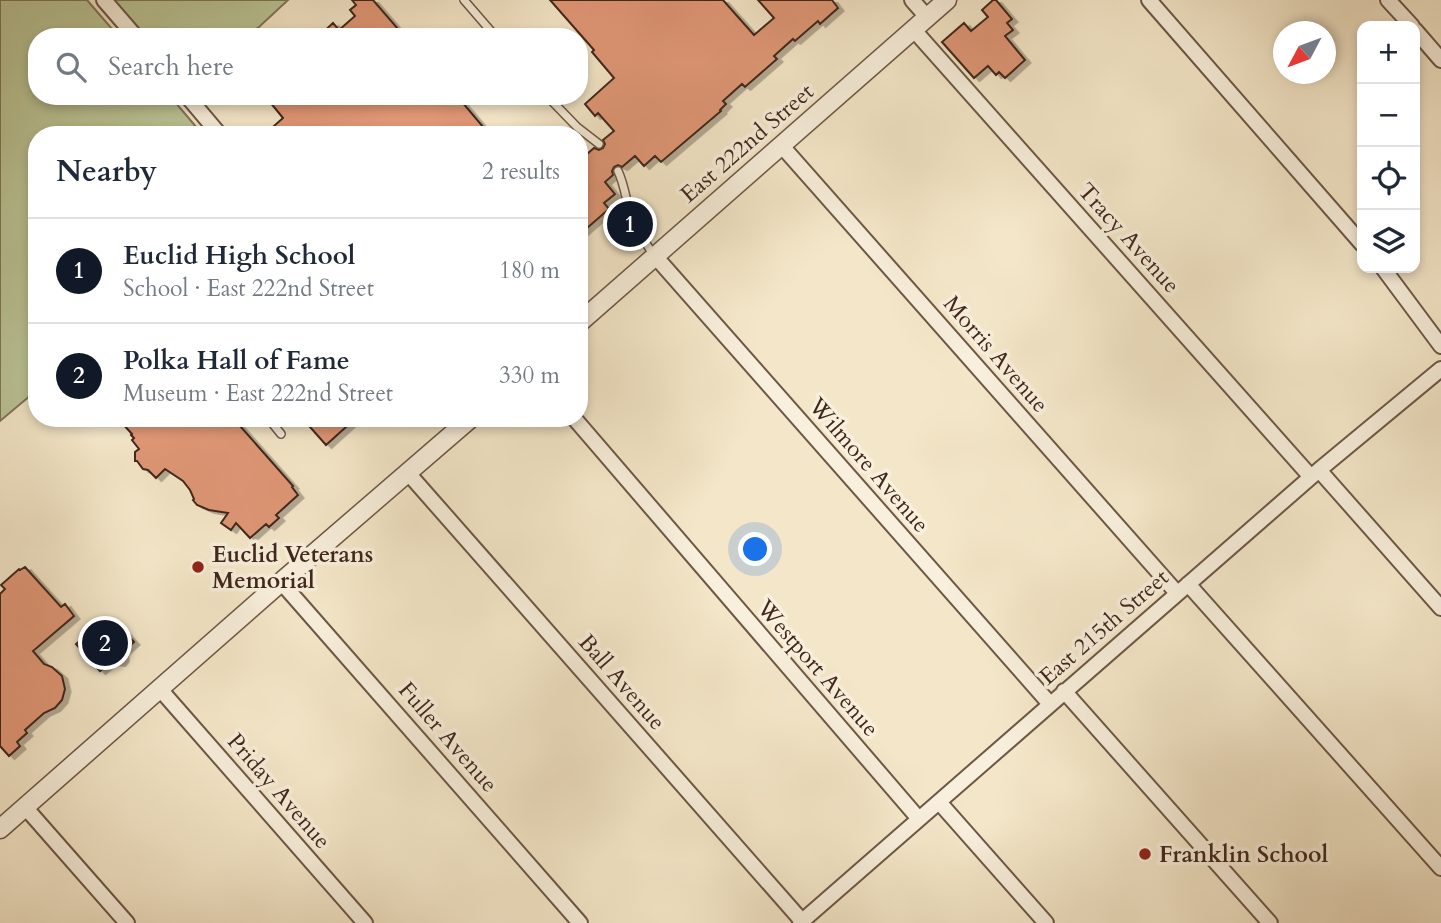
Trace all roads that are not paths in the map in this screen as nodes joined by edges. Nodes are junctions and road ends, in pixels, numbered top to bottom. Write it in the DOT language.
graph roads {
  1 [pos="104,0"];
  2 [pos="464,0"];
  3 [pos="912,0"];
  4 [pos="947,0"];
  5 [pos="1149,0"];
  6 [pos="1388,0"];
  7 [pos="928,17"];
  8 [pos="1407,21"];
  9 [pos="128,28"];
  10 [pos="488,28"];
  11 [pos="914,29"];
  12 [pos="1420,36"];
  13 [pos="1441,60"];
  14 [pos="195,105"];
  15 [pos="555,105"];
  16 [pos="212,126"];
  17 [pos="575,126"];
  18 [pos="588,136"];
  19 [pos="599,144"];
  20 [pos="781,145"];
  21 [pos="618,172"];
  22 [pos="1357,238"];
  23 [pos="655,256"];
  24 [pos="1387,273"];
  25 [pos="588,315"];
  26 [pos="1441,346"];
  27 [pos="1441,369"];
  28 [pos="275,427"];
  29 [pos="461,427"];
  30 [pos="582,427"];
  31 [pos="281,434"];
  32 [pos="408,473"];
  33 [pos="1315,473"];
  34 [pos="281,582"];
  35 [pos="1182,589"];
  36 [pos="1441,608"];
  37 [pos="159,688"];
  38 [pos="1064,691"];
  39 [pos="1050,704"];
  40 [pos="939,802"];
  41 [pos="25,807"];
  42 [pos="919,819"];
  43 [pos="0,829"];
  44 [pos="1441,868"];
  45 [pos="806,921"];
  46 [pos="127,923"];
  47 [pos="365,923"];
  48 [pos="580,923"];
  49 [pos="1046,923"];
  50 [pos="1270,923"];
  1 -- 9 [label="street"];
  2 -- 10 [label="lane"];
  3 -- 7 [label="street"];
  4 -- 7 [label="street, East 222nd Street"];
  5 -- 22 [label="street"];
  6 -- 8 [label="street"];
  7 -- 11 [label="street, East 222nd Street"];
  11 -- 20 [label="street, East 222nd Street"];
  11 -- 33 [label="street, Tracy Avenue"];
  12 -- 13 [label="street"];
  14 -- 16 [label="street"];
  15 -- 17 [label="lane"];
  18 -- 19 [label="lane"];
  20 -- 23 [label="street, East 222nd Street"];
  20 -- 35 [label="street, Morris Avenue"];
  21 -- 23 [label="lane"];
  23 -- 25 [label="street, East 222nd Street"];
  23 -- 39 [label="street, Wilmore Avenue"];
  24 -- 26 [label="street"];
  27 -- 33 [label="street, East 215th Street"];
  28 -- 31 [label="lane"];
  29 -- 32 [label="street"];
  30 -- 42 [label="street, Westport Avenue"];
  32 -- 34 [label="street"];
  32 -- 45 [label="street, Ball Avenue"];
  33 -- 35 [label="street, East 215th Street"];
  33 -- 36 [label="street, Tracy Avenue"];
  34 -- 37 [label="street"];
  34 -- 48 [label="street, Fuller Avenue"];
  35 -- 38 [label="street, East 215th Street"];
  35 -- 44 [label="street, Morris Avenue"];
  37 -- 41 [label="street"];
  37 -- 47 [label="street, Priday Avenue"];
  38 -- 39 [label="street, East 215th Street"];
  38 -- 50 [label="street"];
  39 -- 40 [label="street, East 215th Street"];
  40 -- 42 [label="street, East 215th Street"];
  40 -- 49 [label="street"];
  41 -- 43 [label="street"];
  41 -- 46 [label="street"];
  42 -- 45 [label="street, East 215th Street"];
}
